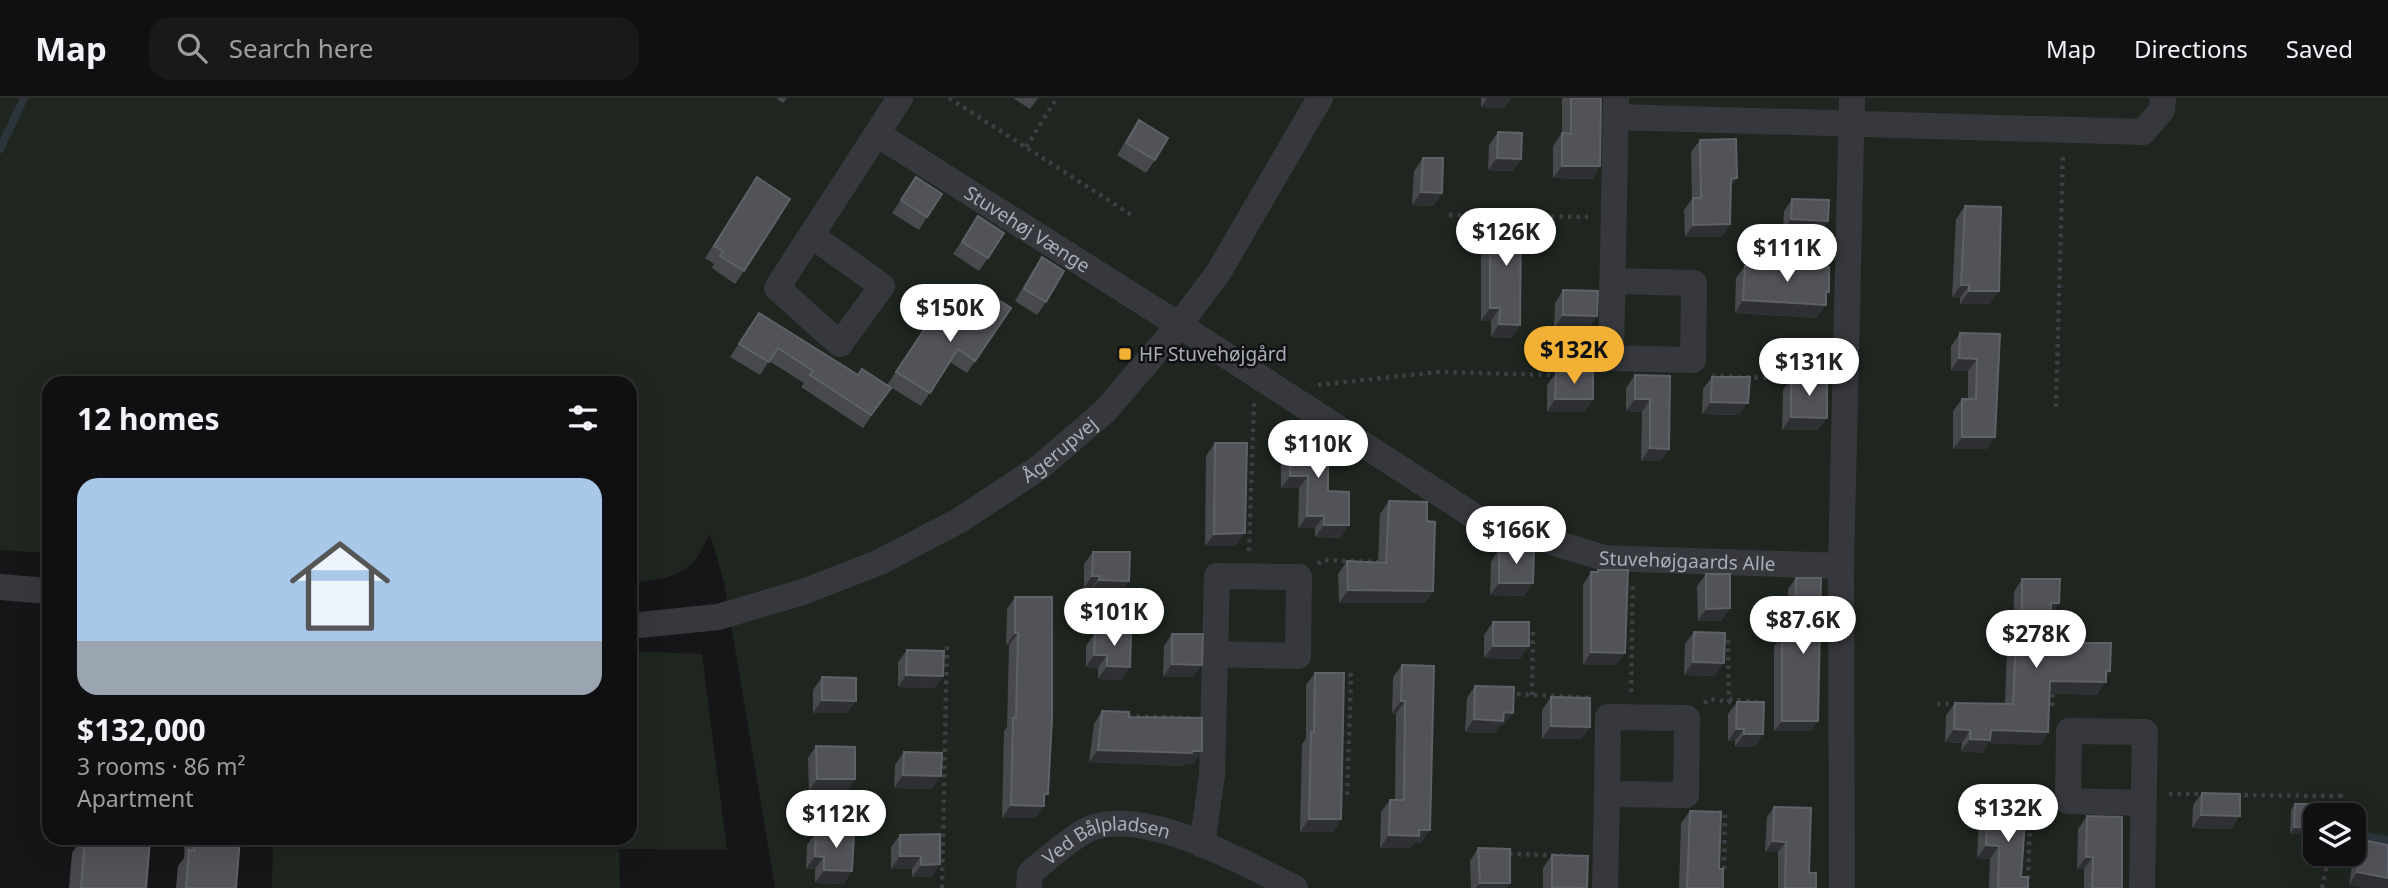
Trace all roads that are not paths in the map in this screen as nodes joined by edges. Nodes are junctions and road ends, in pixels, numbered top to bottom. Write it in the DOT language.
graph roads {
  1 [pos="900,98"];
  2 [pos="1320,98"];
  3 [pos="2163,98"];
  4 [pos="1616,107"];
  5 [pos="1852,111"];
  6 [pos="877,134"];
  7 [pos="811,235"];
  8 [pos="1612,281"];
  9 [pos="1179,325"];
  10 [pos="1841,566"];
  11 [pos="0,587"];
  12 [pos="42,590"];
  13 [pos="637,625"];
  14 [pos="1215,654"];
  15 [pos="1607,794"];
  16 [pos="2143,798"];
  17 [pos="1202,845"];
  18 [pos="1029,888"];
  19 [pos="1295,888"];
  20 [pos="1605,888"];
  21 [pos="1842,888"];
  22 [pos="2142,888"];
  1 -- 6 [label="street"];
  2 -- 9 [label="street, Ågerupvej"];
  3 -- 5 [label="street"];
  4 -- 5 [label="street"];
  4 -- 8 [label="street"];
  5 -- 10 [label="street"];
  6 -- 7 [label="street"];
  6 -- 9 [label="street, Stuvehøj Vænge"];
  8 -- 8 [label="street"];
  9 -- 10 [label="street, Stuvehøjgaards Alle"];
  9 -- 13 [label="street, Ågerupvej"];
  10 -- 21 [label="street"];
  11 -- 12 [label="street"];
  14 -- 14 [label="street, Ved Bålpladsen"];
  14 -- 17 [label="street, Ved Bålpladsen"];
  15 -- 15 [label="street"];
  15 -- 20 [label="street"];
  16 -- 16 [label="street"];
  16 -- 22 [label="street"];
  17 -- 18 [label="street, Ved Bålpladsen"];
  17 -- 19 [label="street, Ved Bålpladsen"];
}
